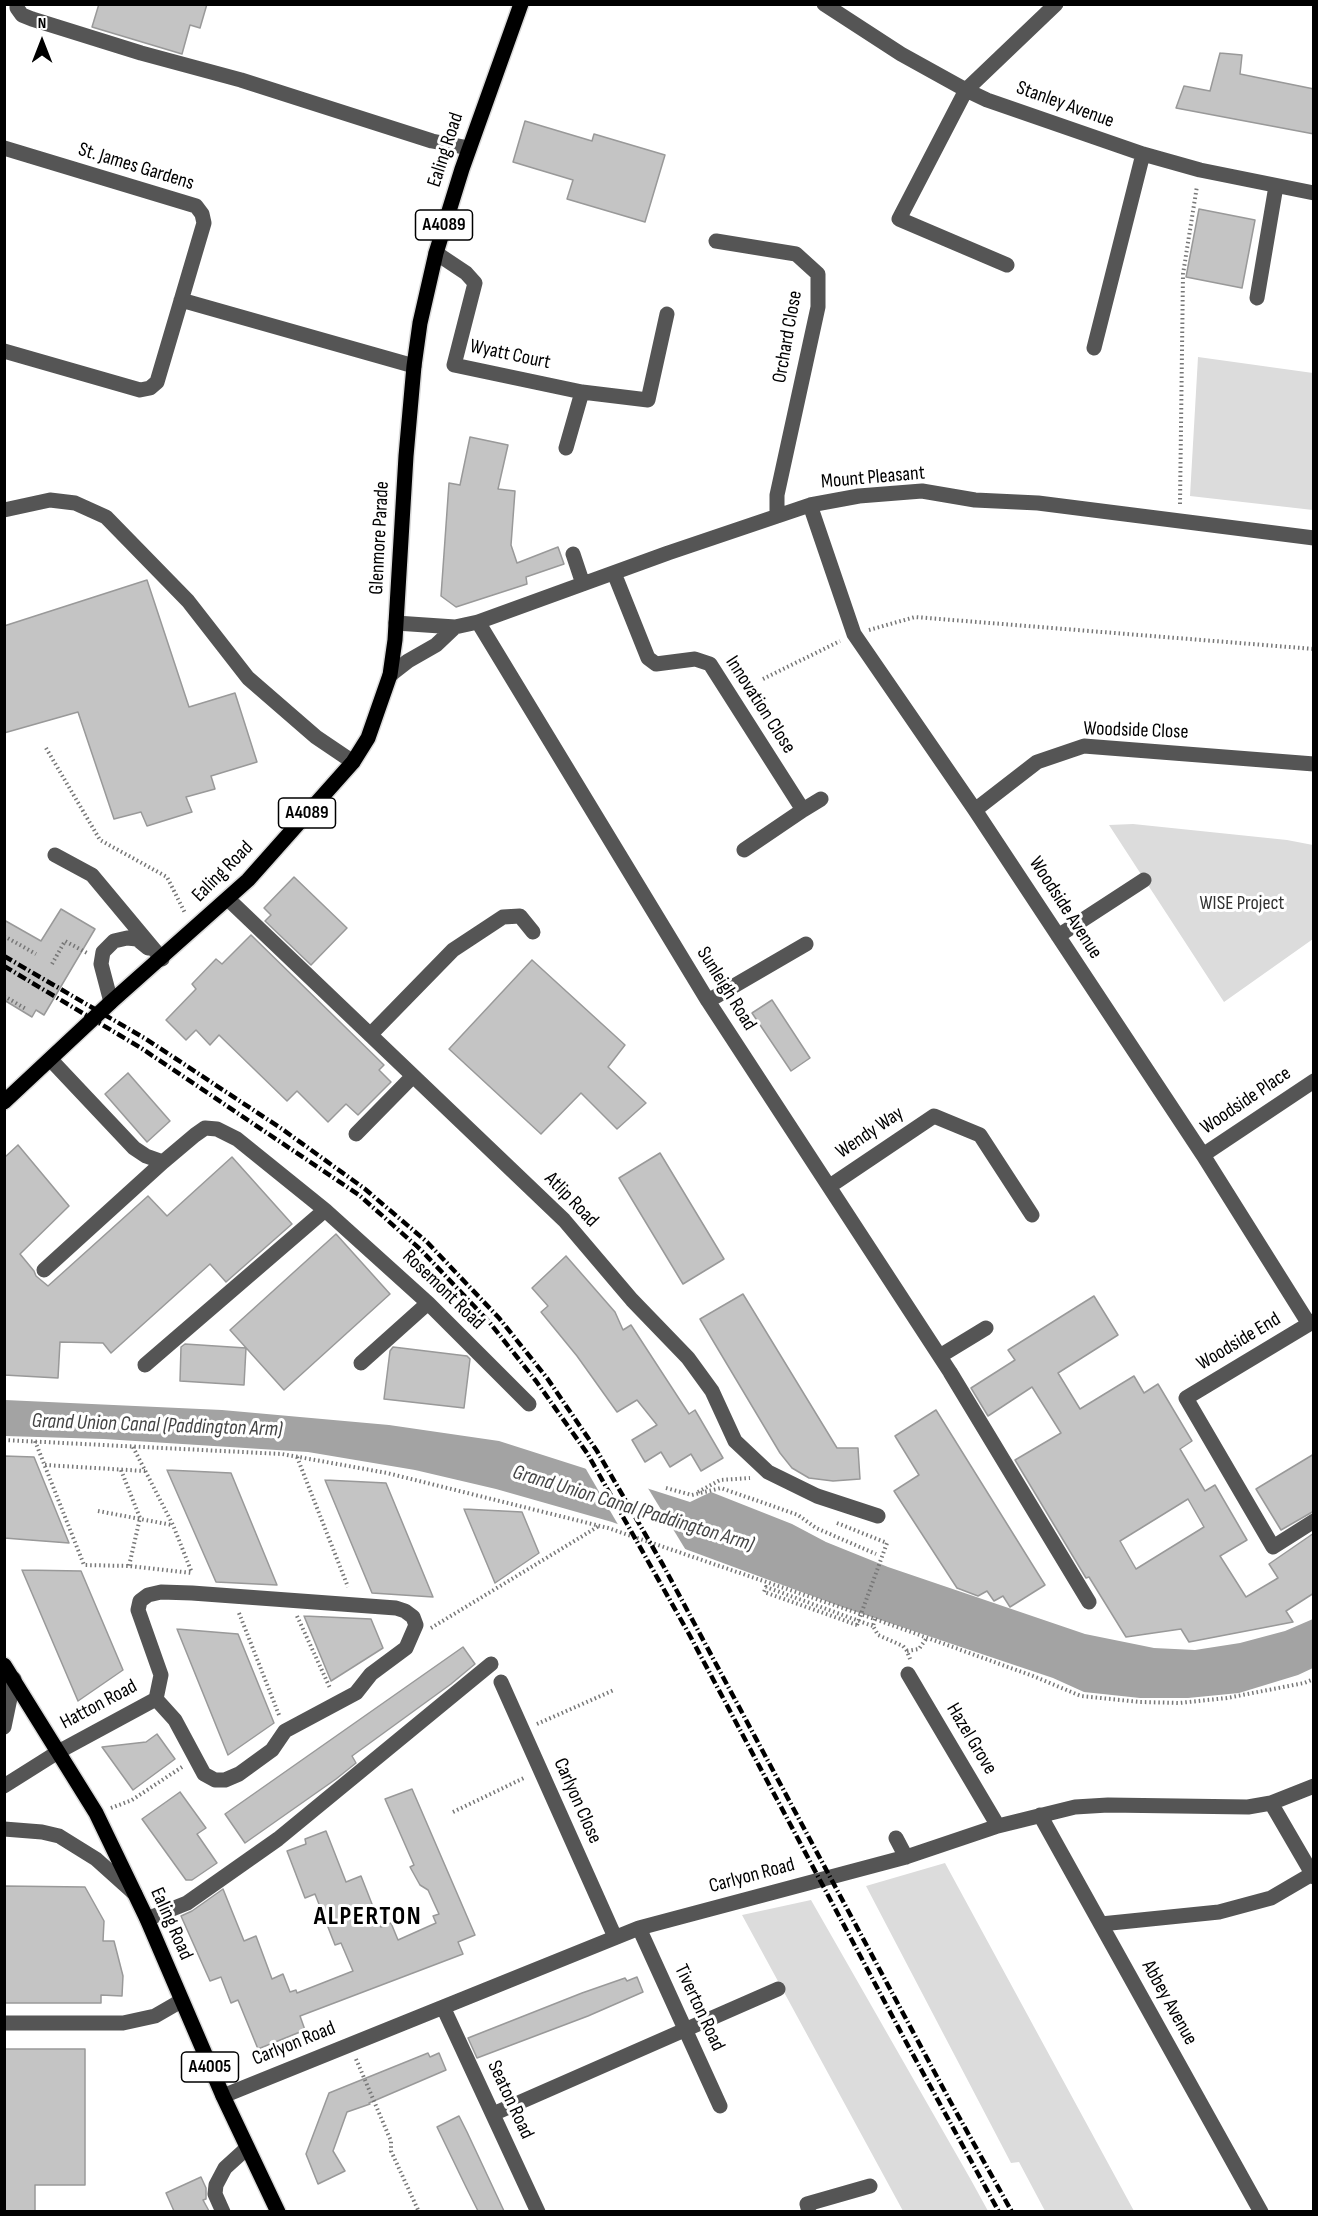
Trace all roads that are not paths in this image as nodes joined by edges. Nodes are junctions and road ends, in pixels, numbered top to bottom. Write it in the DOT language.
graph roads {
  1 [pos="18,4"];
  2 [pos="521,4"];
  3 [pos="824,4"];
  4 [pos="1056,4"];
  5 [pos="966,90"];
  6 [pos="4,148"];
  7 [pos="469,148"];
  8 [pos="1143,154"];
  9 [pos="1276,186"];
  10 [pos="1314,193"];
  11 [pos="716,241"];
  12 [pos="436,253"];
  13 [pos="1007,265"];
  14 [pos="1257,298"];
  15 [pos="181,300"];
  16 [pos="667,314"];
  17 [pos="1094,348"];
  18 [pos="4,351"];
  19 [pos="414,366"];
  20 [pos="582,392"];
  21 [pos="566,448"];
  22 [pos="406,456"];
  23 [pos="810,505"];
  24 [pos="4,510"];
  25 [pos="777,516"];
  26 [pos="1314,538"];
  27 [pos="573,554"];
  28 [pos="614,573"];
  29 [pos="583,584"];
  30 [pos="478,622"];
  31 [pos="396,623"];
  32 [pos="454,627"];
  33 [pos="390,675"];
  34 [pos="353,762"];
  35 [pos="1314,764"];
  36 [pos="821,799"];
  37 [pos="803,810"];
  38 [pos="975,810"];
  39 [pos="744,850"];
  40 [pos="55,855"];
  41 [pos="1144,880"];
  42 [pos="228,899"];
  43 [pos="533,932"];
  44 [pos="1058,936"];
  45 [pos="806,944"];
  46 [pos="162,959"];
  47 [pos="708,1001"];
  48 [pos="111,1002"];
  49 [pos="370,1035"];
  50 [pos="51,1060"];
  51 [pos="413,1076"];
  52 [pos="1314,1081"];
  53 [pos="4,1102"];
  54 [pos="356,1134"];
  55 [pos="1203,1155"];
  56 [pos="163,1162"];
  57 [pos="830,1186"];
  58 [pos="325,1210"];
  59 [pos="1032,1215"];
  60 [pos="44,1270"];
  61 [pos="428,1303"];
  62 [pos="1311,1322"];
  63 [pos="986,1328"];
  64 [pos="940,1356"];
  65 [pos="362,1363"];
  66 [pos="145,1365"];
  67 [pos="529,1404"];
  68 [pos="878,1516"];
  69 [pos="1314,1521"];
  70 [pos="1089,1602"];
  71 [pos="491,1664"];
  72 [pos="4,1665"];
  73 [pos="909,1668"];
  74 [pos="14,1680"];
  75 [pos="501,1682"];
  76 [pos="156,1699"];
  77 [pos="4,1727"];
  78 [pos="58,1752"];
  79 [pos="4,1786"];
  80 [pos="1314,1786"];
  81 [pos="1271,1803"];
  82 [pos="1040,1815"];
  83 [pos="998,1826"];
  84 [pos="4,1829"];
  85 [pos="896,1838"];
  86 [pos="906,1857"];
  87 [pos="1313,1876"];
  88 [pos="135,1894"];
  89 [pos="147,1919"];
  90 [pos="1101,1924"];
  91 [pos="639,1928"];
  92 [pos="615,1937"];
  93 [pos="778,1989"];
  94 [pos="181,2001"];
  95 [pos="442,2007"];
  96 [pos="4,2023"];
  97 [pos="686,2029"];
  98 [pos="223,2096"];
  99 [pos="720,2106"];
  100 [pos="493,2114"];
  101 [pos="247,2148"];
  102 [pos="870,2186"];
  103 [pos="223,2211"];
  104 [pos="278,2211"];
  105 [pos="538,2211"];
  106 [pos="809,2211"];
  107 [pos="1261,2211"];
  1 -- 7 [label="street"];
  2 -- 7 [label="main road, Ealing Road / A4089"];
  3 -- 5 [label="street, Stanley Avenue"];
  4 -- 5 [label="street"];
  5 -- 8 [label="street, Stanley Avenue"];
  5 -- 13 [label="street"];
  6 -- 15 [label="street, St. James Gardens"];
  7 -- 12 [label="main road, Ealing Road / A4089"];
  8 -- 9 [label="street, Stanley Avenue"];
  8 -- 17 [label="street"];
  9 -- 10 [label="street, Stanley Avenue"];
  9 -- 14 [label="street"];
  11 -- 25 [label="street, Orchard Close"];
  12 -- 19 [label="main road, Ealing Road / A4089"];
  12 -- 20 [label="street, Wyatt Court"];
  15 -- 18 [label="street, St. James Gardens"];
  15 -- 19 [label="street"];
  16 -- 20 [label="street, Wyatt Court"];
  19 -- 22 [label="main road, Ealing Road / A4089"];
  20 -- 21 [label="street"];
  22 -- 31 [label="main road, Glenmore Parade / A4089"];
  23 -- 25 [label="street, Mount Pleasant"];
  23 -- 26 [label="street, Mount Pleasant"];
  23 -- 38 [label="street, Woodside Avenue"];
  24 -- 34 [label="street"];
  25 -- 28 [label="street, Mount Pleasant"];
  27 -- 29 [label="street"];
  28 -- 29 [label="street, Mount Pleasant"];
  28 -- 37 [label="street, Innovation Close"];
  29 -- 30 [label="street, Mount Pleasant"];
  30 -- 32 [label="street, Mount Pleasant"];
  30 -- 47 [label="street, Sunleigh Road"];
  31 -- 32 [label="street, Mount Pleasant"];
  31 -- 33 [label="main road, Ealing Road / A4089"];
  32 -- 33 [label="street"];
  33 -- 34 [label="main road, Ealing Road / A4089"];
  34 -- 42 [label="main road, Ealing Road / A4089"];
  35 -- 38 [label="street, Woodside Close"];
  36 -- 37 [label="street"];
  37 -- 39 [label="street"];
  38 -- 44 [label="street, Woodside Avenue"];
  40 -- 46 [label="street"];
  41 -- 44 [label="street"];
  42 -- 46 [label="main road, Ealing Road / A4089"];
  42 -- 49 [label="street, Atlip Road"];
  43 -- 49 [label="street"];
  44 -- 55 [label="street, Woodside Avenue"];
  45 -- 47 [label="street"];
  46 -- 48 [label="main road, Ealing Road / A4089"];
  46 -- 48 [label="street"];
  47 -- 57 [label="street, Sunleigh Road"];
  48 -- 50 [label="main road, Ealing Road / A4089"];
  49 -- 51 [label="street, Atlip Road"];
  50 -- 53 [label="main road, Ealing Road / A4089"];
  50 -- 56 [label="street"];
  51 -- 54 [label="street"];
  51 -- 68 [label="street, Atlip Road"];
  52 -- 55 [label="street, Woodside Place"];
  55 -- 62 [label="street, Woodside Avenue"];
  56 -- 58 [label="street, Rosemont Road"];
  56 -- 60 [label="street, Rosemont Road"];
  57 -- 59 [label="street, Wendy Way"];
  57 -- 64 [label="street, Sunleigh Road"];
  58 -- 61 [label="street, Rosemont Road"];
  58 -- 66 [label="street"];
  61 -- 65 [label="street"];
  61 -- 67 [label="street, Rosemont Road"];
  62 -- 69 [label="street, Woodside End"];
  63 -- 64 [label="street"];
  64 -- 70 [label="street, Sunleigh Road"];
  71 -- 89 [label="street"];
  72 -- 74 [label="main road, Ealing Road / A4005"];
  73 -- 83 [label="street, Hazel Grove"];
  74 -- 77 [label="street"];
  74 -- 78 [label="main road, Ealing Road / A4005"];
  75 -- 92 [label="street, Carlyon Close"];
  76 -- 76 [label="street, Hatton Road"];
  76 -- 78 [label="street, Hatton Road"];
  78 -- 79 [label="street, Hatton Road"];
  78 -- 88 [label="main road, Ealing Road / A4005"];
  80 -- 81 [label="street, Carlyon Road"];
  81 -- 82 [label="street, Carlyon Road"];
  81 -- 87 [label="street"];
  82 -- 83 [label="street, Carlyon Road"];
  82 -- 90 [label="street, Abbey Avenue"];
  83 -- 86 [label="street, Carlyon Road"];
  84 -- 88 [label="street"];
  85 -- 86 [label="street"];
  86 -- 91 [label="street, Carlyon Road"];
  87 -- 90 [label="street"];
  88 -- 89 [label="main road, Ealing Road / A4005"];
  89 -- 94 [label="main road, Ealing Road / A4005"];
  90 -- 107 [label="street, Abbey Avenue"];
  91 -- 92 [label="street, Carlyon Road"];
  91 -- 97 [label="street, Tiverton Road"];
  92 -- 95 [label="street, Carlyon Road"];
  93 -- 97 [label="street"];
  94 -- 96 [label="street"];
  94 -- 98 [label="main road, Ealing Road / A4005"];
  95 -- 98 [label="street, Carlyon Road"];
  95 -- 100 [label="street, Seaton Road"];
  97 -- 99 [label="street, Tiverton Road"];
  97 -- 100 [label="street"];
  98 -- 101 [label="main road, Ealing Road / A4005"];
  100 -- 105 [label="street, Seaton Road"];
  101 -- 103 [label="street"];
  101 -- 104 [label="main road, Ealing Road / A4005"];
  102 -- 106 [label="street"];
}
